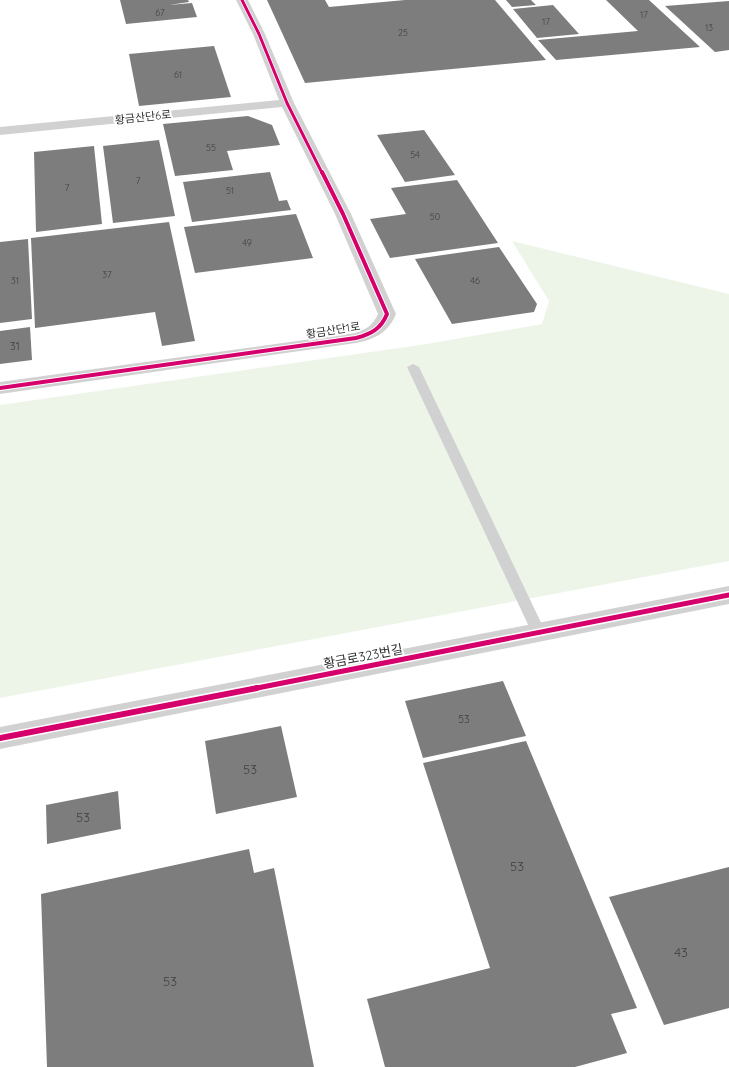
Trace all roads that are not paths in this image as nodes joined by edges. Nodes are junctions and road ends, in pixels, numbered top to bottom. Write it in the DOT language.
graph roads {
  1 [pos="242,0"];
  2 [pos="287,102"];
  3 [pos="0,131"];
  4 [pos="413,367"];
  5 [pos="0,388"];
  6 [pos="729,595"];
  7 [pos="539,633"];
  8 [pos="0,738"];
  1 -- 2 [label="street, 황금산단1로"];
  2 -- 3 [label="street, 황금산단6로"];
  2 -- 5 [label="street, 황금산단1로"];
  4 -- 7 [label="lane"];
  6 -- 7 [label="street, 황금로323번길"];
  7 -- 8 [label="street, 황금로323번길"];
}
